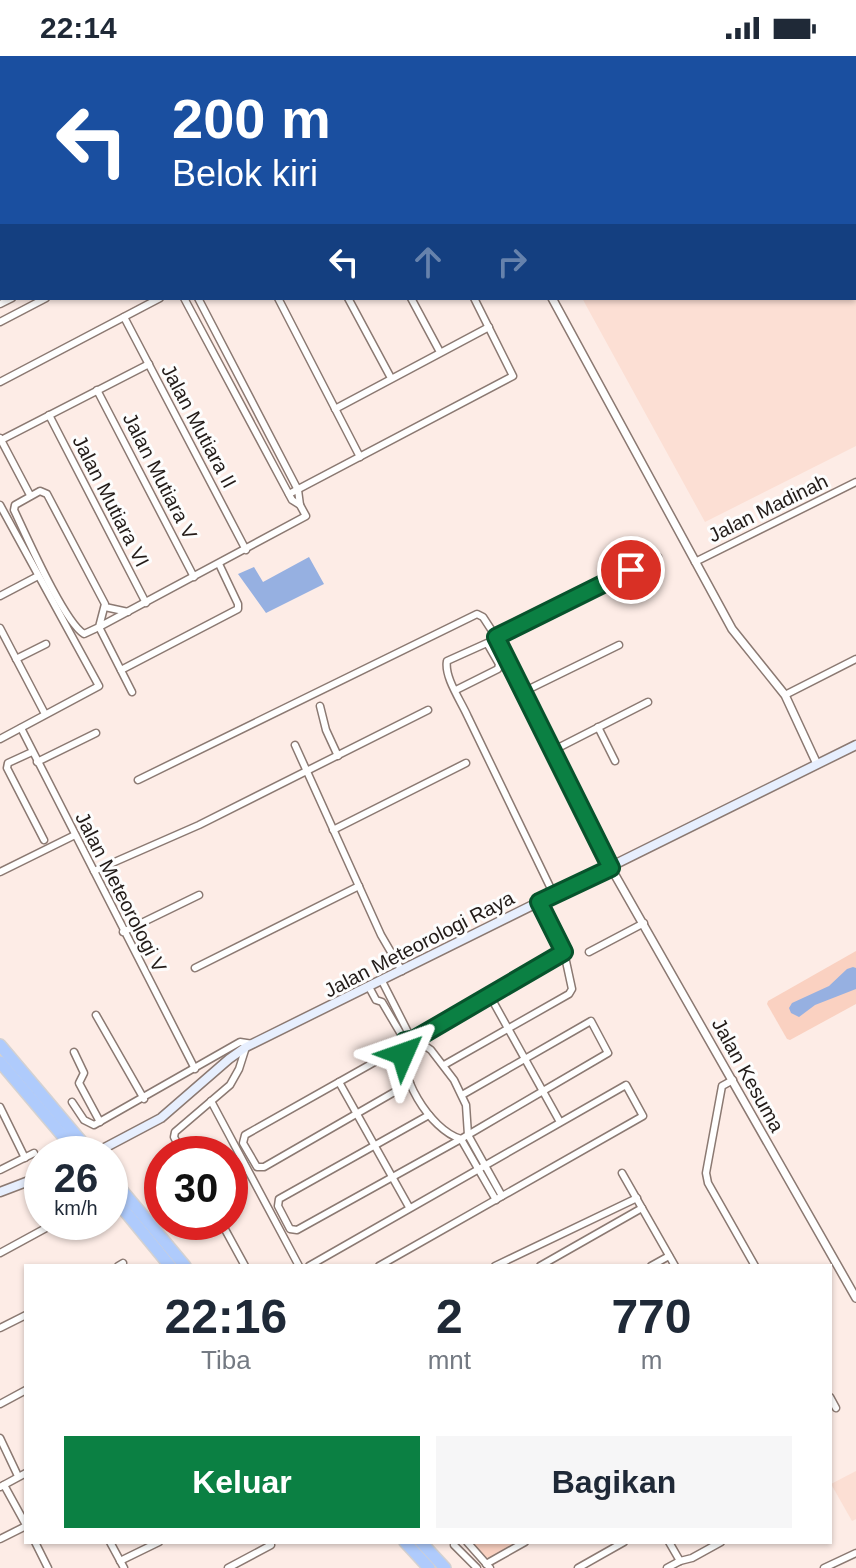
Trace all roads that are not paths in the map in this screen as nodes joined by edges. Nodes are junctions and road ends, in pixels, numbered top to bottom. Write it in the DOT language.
graph roads {
  1 [pos="42,300"];
  2 [pos="156,300"];
  3 [pos="185,300"];
  4 [pos="199,300"];
  5 [pos="279,300"];
  6 [pos="349,300"];
  7 [pos="412,300"];
  8 [pos="475,300"];
  9 [pos="553,300"];
  10 [pos="124,317"];
  11 [pos="0,322"];
  12 [pos="489,327"];
  13 [pos="440,352"];
  14 [pos="149,364"];
  15 [pos="391,378"];
  16 [pos="0,382"];
  17 [pos="97,390"];
  18 [pos="335,409"];
  19 [pos="49,415"];
  20 [pos="0,439"];
  21 [pos="360,457"];
  22 [pos="856,482"];
  23 [pos="298,490"];
  24 [pos="289,494"];
  25 [pos="30,495"];
  26 [pos="0,505"];
  27 [pos="300,505"];
  28 [pos="8,520"];
  29 [pos="0,525"];
  30 [pos="246,550"];
  31 [pos="658,557"];
  32 [pos="695,562"];
  33 [pos="219,564"];
  34 [pos="38,576"];
  35 [pos="194,577"];
  36 [pos="0,596"];
  37 [pos="146,603"];
  38 [pos="105,607"];
  39 [pos="128,612"];
  40 [pos="99,627"];
  41 [pos="0,628"];
  42 [pos="496,637"];
  43 [pos="46,644"];
  44 [pos="619,645"];
  45 [pos="16,659"];
  46 [pos="856,659"];
  47 [pos="121,670"];
  48 [pos="456,690"];
  49 [pos="132,692"];
  50 [pos="523,692"];
  51 [pos="785,695"];
  52 [pos="648,702"];
  53 [pos="320,706"];
  54 [pos="428,710"];
  55 [pos="45,714"];
  56 [pos="598,727"];
  57 [pos="21,728"];
  58 [pos="96,733"];
  59 [pos="0,739"];
  60 [pos="295,745"];
  61 [pos="856,745"];
  62 [pos="552,751"];
  63 [pos="32,752"];
  64 [pos="338,756"];
  65 [pos="615,761"];
  66 [pos="37,762"];
  67 [pos="466,763"];
  68 [pos="817,764"];
  69 [pos="306,772"];
  70 [pos="138,780"];
  71 [pos="333,830"];
  72 [pos="75,835"];
  73 [pos="44,840"];
  74 [pos="611,868"];
  75 [pos="94,871"];
  76 [pos="0,872"];
  77 [pos="359,886"];
  78 [pos="199,895"];
  79 [pos="554,895"];
  80 [pos="539,902"];
  81 [pos="644,923"];
  82 [pos="123,932"];
  83 [pos="564,952"];
  84 [pos="589,952"];
  85 [pos="195,968"];
  86 [pos="402,971"];
  87 [pos="382,981"];
  88 [pos="369,987"];
  89 [pos="490,996"];
  90 [pos="386,1001"];
  91 [pos="96,1015"];
  92 [pos="508,1029"];
  93 [pos="408,1041"];
  94 [pos="0,1045"];
  95 [pos="250,1046"];
  96 [pos="74,1052"];
  97 [pos="525,1058"];
  98 [pos="0,1062"];
  99 [pos="444,1065"];
  100 [pos="195,1069"];
  101 [pos="733,1080"];
  102 [pos="339,1082"];
  103 [pos="410,1083"];
  104 [pos="543,1091"];
  105 [pos="462,1095"];
  106 [pos="144,1099"];
  107 [pos="211,1101"];
  108 [pos="72,1102"];
  109 [pos="0,1107"];
  110 [pos="357,1114"];
  111 [pos="429,1115"];
  112 [pos="100,1122"];
  113 [pos="560,1122"];
  114 [pos="63,1136"];
  115 [pos="77,1136"];
  116 [pos="175,1136"];
  117 [pos="128,1137"];
  118 [pos="464,1137"];
  119 [pos="374,1145"];
  120 [pos="24,1156"];
  121 [pos="24,1158"];
  122 [pos="481,1166"];
  123 [pos="0,1170"];
  124 [pos="622,1173"];
  125 [pos="392,1177"];
  126 [pos="24,1183"];
  127 [pos="0,1192"];
  128 [pos="128,1198"];
  129 [pos="499,1198"];
  130 [pos="637,1198"];
  131 [pos="409,1207"];
  132 [pos="642,1208"];
  133 [pos="128,1215"];
  134 [pos="24,1240"];
  135 [pos="231,1240"];
  136 [pos="0,1253"];
  137 [pos="669,1256"];
  138 [pos="510,1263"];
  139 [pos="168,1264"];
  140 [pos="183,1264"];
  141 [pos="244,1264"];
  142 [pos="298,1264"];
  143 [pos="312,1264"];
  144 [pos="383,1264"];
  145 [pos="544,1264"];
  146 [pos="655,1264"];
  147 [pos="674,1264"];
  148 [pos="754,1264"];
  149 [pos="856,1298"];
  150 [pos="24,1316"];
  151 [pos="0,1328"];
  152 [pos="24,1391"];
  153 [pos="832,1401"];
  154 [pos="0,1404"];
  155 [pos="836,1408"];
  156 [pos="0,1438"];
  157 [pos="24,1474"];
  158 [pos="18,1476"];
  159 [pos="2,1486"];
  160 [pos="24,1523"];
  161 [pos="24,1527"];
  162 [pos="0,1539"];
  163 [pos="36,1544"];
  164 [pos="111,1544"];
  165 [pos="156,1544"];
  166 [pos="407,1544"];
  167 [pos="423,1544"];
  168 [pos="469,1544"];
  169 [pos="522,1544"];
  170 [pos="620,1544"];
  171 [pos="670,1544"];
  172 [pos="717,1544"];
  173 [pos="271,1545"];
  174 [pos="454,1545"];
  175 [pos="856,1553"];
  176 [pos="680,1561"];
  177 [pos="122,1564"];
  178 [pos="488,1566"];
  179 [pos="48,1568"];
  180 [pos="228,1568"];
  181 [pos="429,1568"];
  182 [pos="445,1568"];
  183 [pos="477,1568"];
  184 [pos="578,1568"];
  185 [pos="667,1568"];
  186 [pos="824,1568"];
  1 -- 11 [label="street"];
  2 -- 10 [label="street"];
  3 -- 24 [label="street"];
  4 -- 23 [label="street"];
  5 -- 18 [label="street"];
  6 -- 15 [label="street"];
  7 -- 13 [label="street"];
  8 -- 12 [label="street"];
  9 -- 32 [label="street"];
  10 -- 14 [label="street, Jalan Mutiara II"];
  10 -- 16 [label="street"];
  12 -- 13 [label="street"];
  12 -- 21 [label="street"];
  13 -- 15 [label="street"];
  14 -- 17 [label="street"];
  14 -- 30 [label="street, Jalan Mutiara II"];
  15 -- 18 [label="street"];
  17 -- 19 [label="street"];
  17 -- 35 [label="street, Jalan Mutiara V"];
  18 -- 21 [label="street"];
  19 -- 20 [label="street"];
  19 -- 37 [label="street, Jalan Mutiara VI"];
  20 -- 25 [label="street"];
  21 -- 23 [label="street"];
  22 -- 32 [label="street, Jalan Madinah"];
  23 -- 24 [label="street"];
  23 -- 27 [label="street"];
  24 -- 27 [label="street"];
  25 -- 38 [label="street"];
  25 -- 40 [label="street"];
  26 -- 28 [label="street"];
  27 -- 30 [label="street"];
  28 -- 29 [label="street"];
  28 -- 34 [label="street"];
  30 -- 33 [label="street"];
  31 -- 42 [label="street"];
  32 -- 51 [label="street"];
  33 -- 35 [label="street"];
  33 -- 47 [label="street"];
  34 -- 36 [label="street"];
  34 -- 55 [label="street"];
  35 -- 37 [label="street"];
  37 -- 39 [label="street"];
  38 -- 39 [label="street"];
  38 -- 40 [label="street"];
  39 -- 40 [label="street"];
  40 -- 47 [label="street"];
  41 -- 45 [label="street"];
  42 -- 50 [label="street"];
  42 -- 70 [label="street"];
  43 -- 45 [label="street"];
  44 -- 50 [label="street"];
  45 -- 55 [label="street"];
  46 -- 51 [label="street"];
  47 -- 49 [label="street"];
  48 -- 48 [label="street"];
  48 -- 79 [label="street"];
  50 -- 62 [label="street"];
  51 -- 68 [label="street"];
  52 -- 56 [label="street"];
  53 -- 64 [label="street"];
  54 -- 64 [label="street"];
  55 -- 57 [label="street"];
  56 -- 62 [label="street"];
  56 -- 65 [label="street"];
  57 -- 59 [label="street"];
  57 -- 63 [label="street, Jalan Meteorologi V"];
  58 -- 66 [label="street"];
  60 -- 69 [label="street"];
  61 -- 68 [label="main road, Jalan Meteorologi Raya"];
  62 -- 74 [label="street"];
  63 -- 66 [label="street, Jalan Meteorologi V"];
  63 -- 73 [label="street"];
  64 -- 69 [label="street"];
  66 -- 72 [label="street, Jalan Meteorologi V"];
  67 -- 71 [label="street"];
  68 -- 74 [label="main road, Jalan Meteorologi Raya"];
  69 -- 71 [label="street"];
  69 -- 75 [label="street"];
  71 -- 77 [label="street"];
  72 -- 75 [label="street, Jalan Meteorologi V"];
  72 -- 76 [label="street"];
  74 -- 79 [label="main road, Jalan Meteorologi Raya"];
  74 -- 81 [label="street, Jalan Kesuma"];
  75 -- 82 [label="street, Jalan Meteorologi V"];
  77 -- 85 [label="street"];
  77 -- 86 [label="street"];
  78 -- 82 [label="street"];
  79 -- 80 [label="main road, Jalan Meteorologi Raya"];
  80 -- 83 [label="street"];
  80 -- 86 [label="main road, Jalan Meteorologi Raya"];
  81 -- 84 [label="street"];
  81 -- 101 [label="street, Jalan Kesuma"];
  82 -- 100 [label="street, Jalan Meteorologi V"];
  83 -- 89 [label="street"];
  83 -- 92 [label="street"];
  86 -- 87 [label="main road, Jalan Meteorologi Raya"];
  87 -- 88 [label="main road, Jalan Meteorologi Raya"];
  87 -- 90 [label="street"];
  88 -- 90 [label="street"];
  88 -- 95 [label="main road, Jalan Meteorologi Raya"];
  89 -- 92 [label="street"];
  89 -- 93 [label="street"];
  90 -- 93 [label="street"];
  91 -- 106 [label="street"];
  92 -- 97 [label="street"];
  92 -- 99 [label="street"];
  93 -- 99 [label="street"];
  93 -- 102 [label="street"];
  93 -- 103 [label="street"];
  94 -- 115 [label="highway"];
  95 -- 100 [label="street"];
  95 -- 107 [label="street"];
  95 -- 117 [label="main road, Jalan Meteorologi Raya"];
  96 -- 112 [label="street"];
  97 -- 104 [label="street"];
  97 -- 104 [label="street"];
  97 -- 105 [label="street"];
  98 -- 114 [label="highway"];
  99 -- 105 [label="street"];
  100 -- 106 [label="street"];
  101 -- 148 [label="street"];
  101 -- 149 [label="street, Jalan Kesuma"];
  102 -- 110 [label="street"];
  102 -- 110 [label="street"];
  103 -- 110 [label="street"];
  103 -- 111 [label="street"];
  104 -- 113 [label="street"];
  104 -- 118 [label="street"];
  105 -- 118 [label="street"];
  106 -- 112 [label="street"];
  107 -- 116 [label="street"];
  107 -- 142 [label="street"];
  108 -- 112 [label="street"];
  109 -- 120 [label="street"];
  110 -- 119 [label="street"];
  111 -- 118 [label="street"];
  111 -- 119 [label="street"];
  113 -- 122 [label="street"];
  113 -- 129 [label="street"];
  118 -- 122 [label="street"];
  118 -- 125 [label="street"];
  119 -- 125 [label="street"];
  119 -- 125 [label="street"];
  121 -- 123 [label="street"];
  122 -- 129 [label="street"];
  122 -- 131 [label="street"];
  124 -- 130 [label="street"];
  125 -- 131 [label="street"];
  126 -- 127 [label="main road"];
  128 -- 140 [label="highway"];
  129 -- 144 [label="street"];
  130 -- 132 [label="street"];
  130 -- 138 [label="street"];
  131 -- 143 [label="street"];
  132 -- 137 [label="street"];
  132 -- 145 [label="street"];
  133 -- 139 [label="highway"];
  134 -- 136 [label="street"];
  135 -- 141 [label="street"];
  137 -- 146 [label="street"];
  137 -- 147 [label="street"];
  150 -- 151 [label="street"];
  152 -- 154 [label="street"];
  153 -- 155 [label="street"];
  156 -- 158 [label="street"];
  157 -- 158 [label="street"];
  158 -- 159 [label="street"];
  159 -- 160 [label="street"];
  161 -- 162 [label="street"];
  163 -- 179 [label="street"];
  164 -- 177 [label="street"];
  165 -- 177 [label="street"];
  166 -- 181 [label="highway"];
  167 -- 182 [label="highway"];
  168 -- 178 [label="street"];
  169 -- 178 [label="street"];
  170 -- 184 [label="street"];
  171 -- 176 [label="street"];
  172 -- 176 [label="street"];
  173 -- 180 [label="street"];
  174 -- 183 [label="street"];
  175 -- 186 [label="street"];
  176 -- 185 [label="street"];
}
